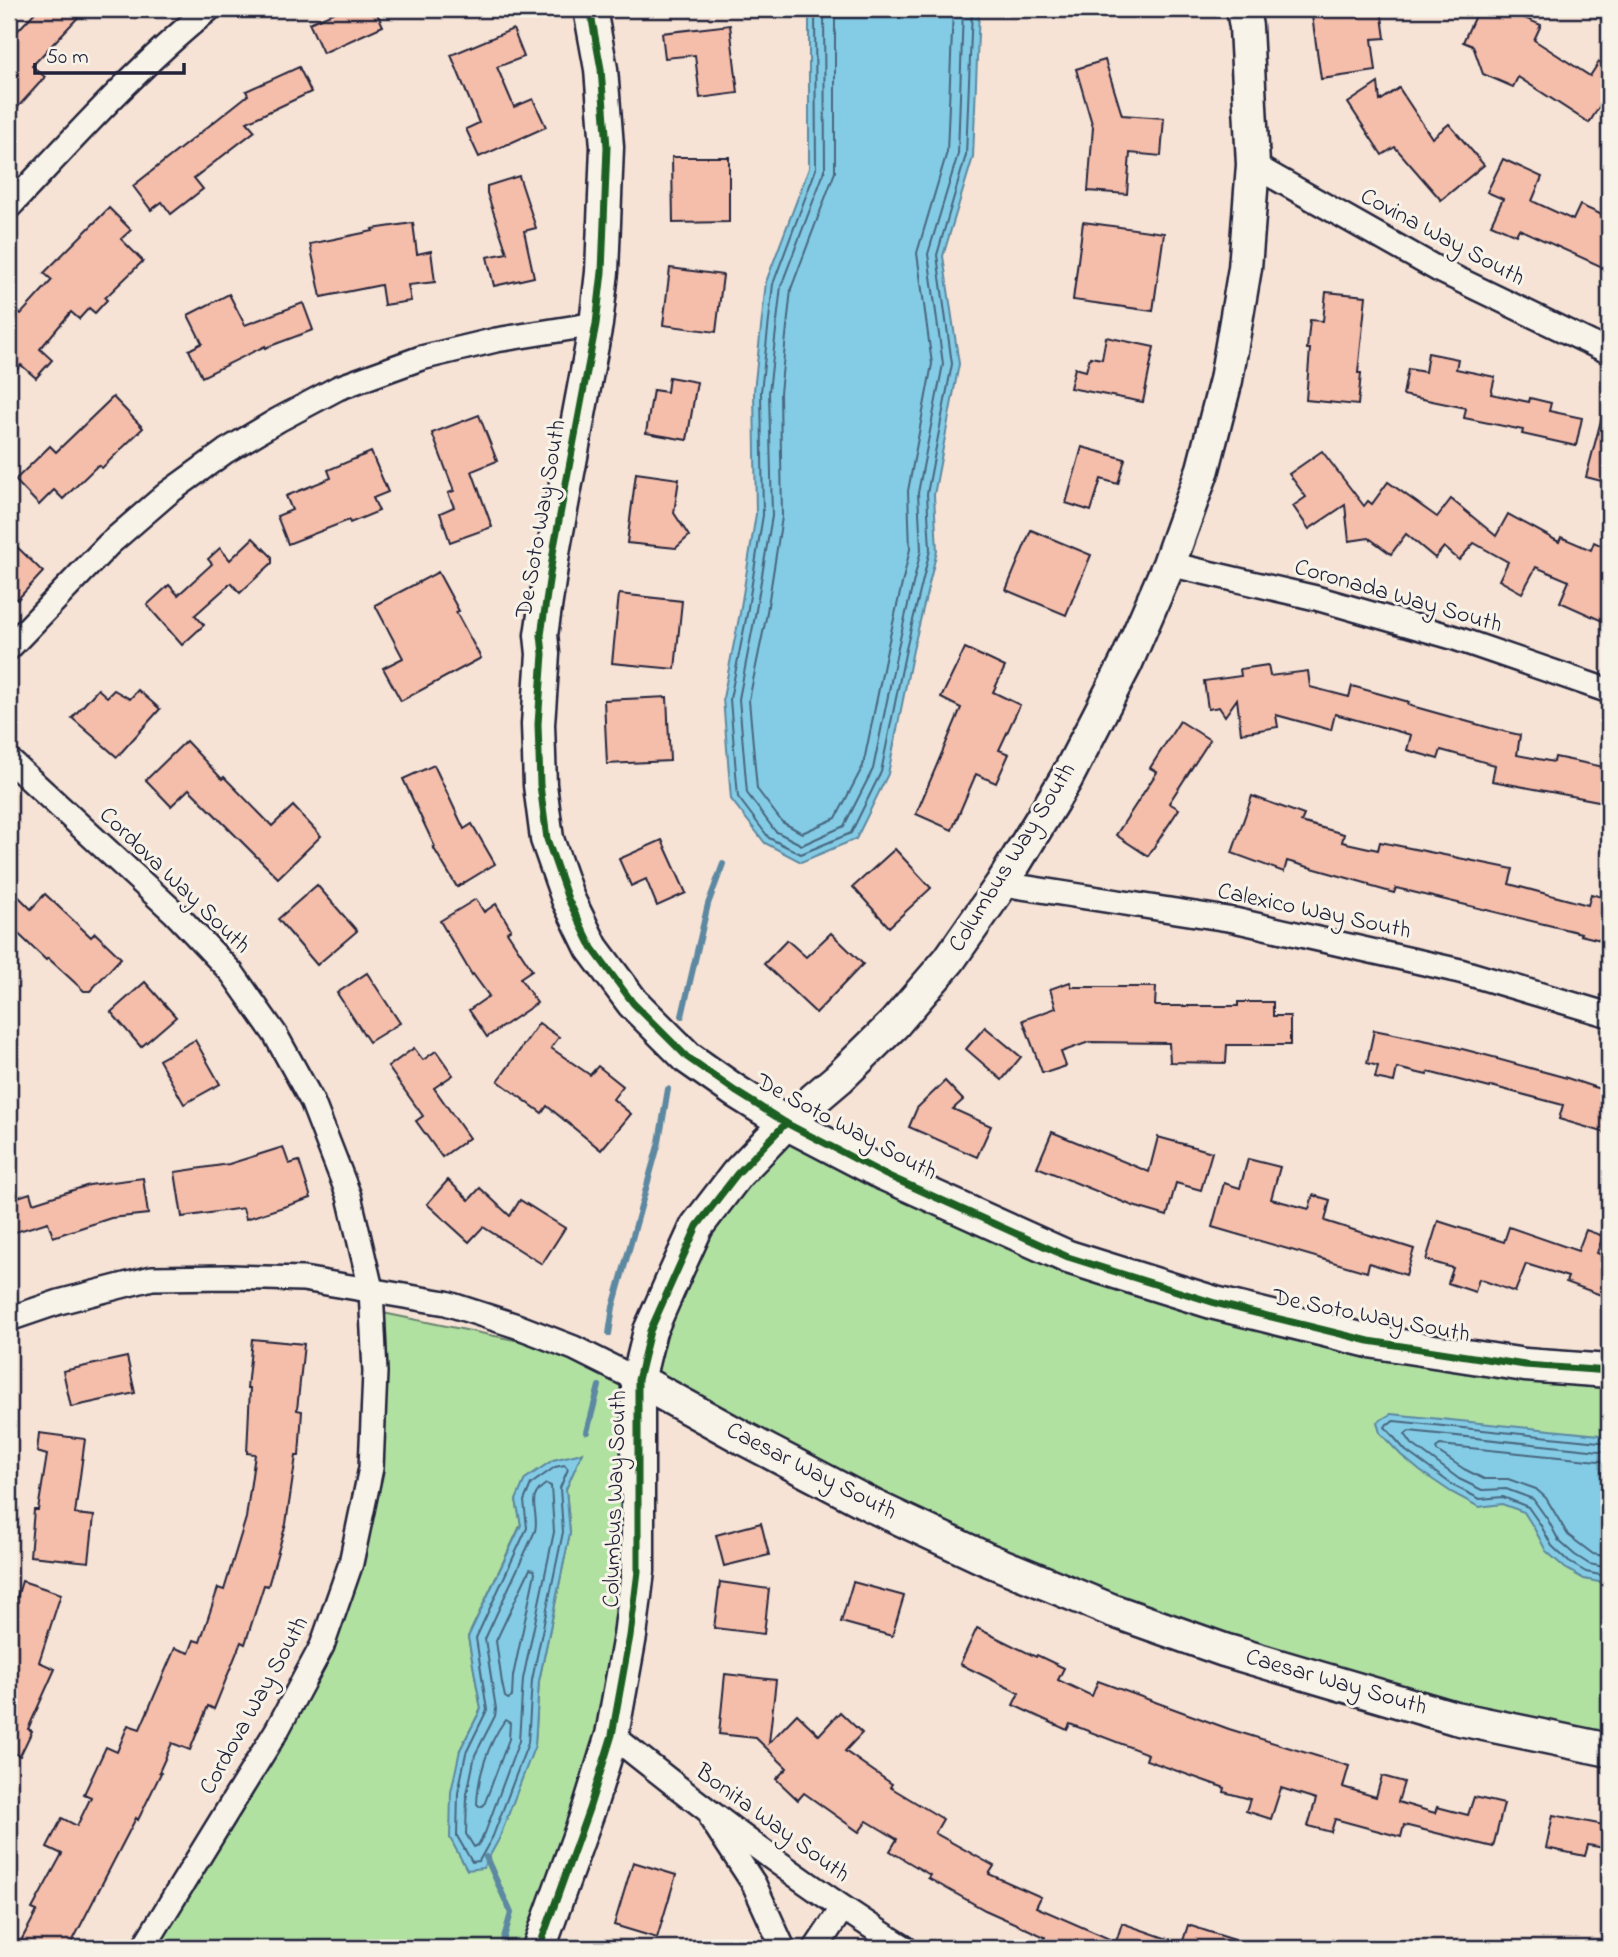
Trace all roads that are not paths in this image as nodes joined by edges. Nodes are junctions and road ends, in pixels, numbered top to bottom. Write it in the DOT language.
graph roads {
  1 [pos="209,9"];
  2 [pos="590,9"];
  3 [pos="1243,9"];
  4 [pos="1252,165"];
  5 [pos="9,208"];
  6 [pos="596,324"];
  7 [pos="1609,352"];
  8 [pos="1169,564"];
  9 [pos="9,648"];
  10 [pos="1609,691"];
  11 [pos="9,760"];
  12 [pos="1003,884"];
  13 [pos="1609,1015"];
  14 [pos="786,1123"];
  15 [pos="371,1289"];
  16 [pos="9,1319"];
  17 [pos="1609,1371"];
  18 [pos="638,1380"];
  19 [pos="612,1735"];
  20 [pos="1609,1751"];
  21 [pos="704,1809"];
  22 [pos="842,1909"];
  23 [pos="143,1948"];
  24 [pos="539,1948"];
  25 [pos="783,1948"];
  26 [pos="816,1948"];
  27 [pos="905,1948"];
  1 -- 5 [label="street"];
  2 -- 6 [label="street, De Soto Way South"];
  3 -- 4 [label="street, Columbus Way South"];
  4 -- 7 [label="street, Covina Way South"];
  4 -- 8 [label="street, Columbus Way South"];
  6 -- 9 [label="street"];
  6 -- 14 [label="street, De Soto Way South"];
  8 -- 10 [label="street, Coronada Way South"];
  8 -- 12 [label="street, Columbus Way South"];
  11 -- 15 [label="street, Cordova Way South"];
  12 -- 13 [label="street, Calexico Way South"];
  12 -- 14 [label="street, Columbus Way South"];
  14 -- 17 [label="street, De Soto Way South"];
  14 -- 18 [label="street, Columbus Way South"];
  15 -- 16 [label="street, Caesar Way South"];
  15 -- 18 [label="street, Caesar Way South"];
  15 -- 23 [label="street, Cordova Way South"];
  18 -- 19 [label="street, Columbus Way South"];
  18 -- 20 [label="street, Caesar Way South"];
  19 -- 21 [label="street, Bonita Way South"];
  19 -- 24 [label="street, Columbus Way South"];
  21 -- 22 [label="street, Bonita Way South"];
  21 -- 25 [label="street"];
  22 -- 26 [label="street"];
  22 -- 27 [label="street, Bonita Way South"];
}
